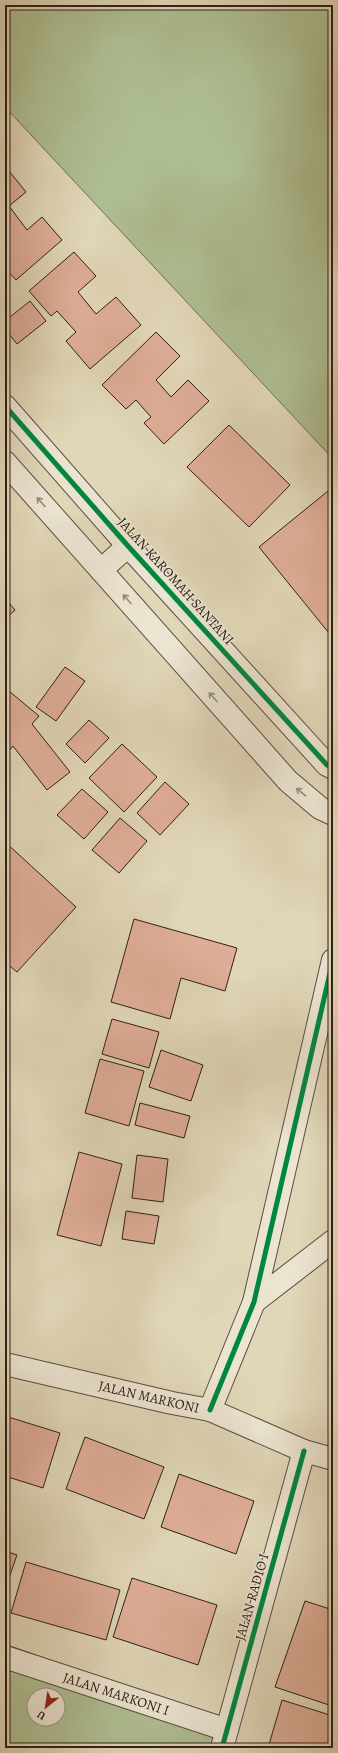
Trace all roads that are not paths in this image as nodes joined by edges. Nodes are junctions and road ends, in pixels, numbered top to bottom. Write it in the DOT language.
graph roads {
  1 [pos="5,406"];
  2 [pos="5,462"];
  3 [pos="128,546"];
  4 [pos="101,570"];
  5 [pos="333,768"];
  6 [pos="333,814"];
  7 [pos="333,960"];
  8 [pos="333,1241"];
  9 [pos="254,1302"];
  10 [pos="5,1364"];
  11 [pos="210,1410"];
  12 [pos="304,1451"];
  13 [pos="333,1459"];
  14 [pos="5,1657"];
  15 [pos="224,1739"];
  1 -- 3 [label="street, JALAN KAROMAH SANTANI"];
  4 -- 2 [label="street, one-way"];
  3 -- 4 [label="street"];
  3 -- 5 [label="street, JALAN KAROMAH SANTANI"];
  6 -- 4 [label="street, one-way"];
  7 -- 9 [label="street"];
  8 -- 9 [label="street"];
  9 -- 11 [label="street"];
  10 -- 11 [label="street, JALAN MARKONI"];
  11 -- 12 [label="street, JALAN MARKONI"];
  12 -- 13 [label="street, JALAN MARKONI"];
  12 -- 15 [label="street, JALAN RADIO I"];
  14 -- 15 [label="street, JALAN MARKONI I"];
}
